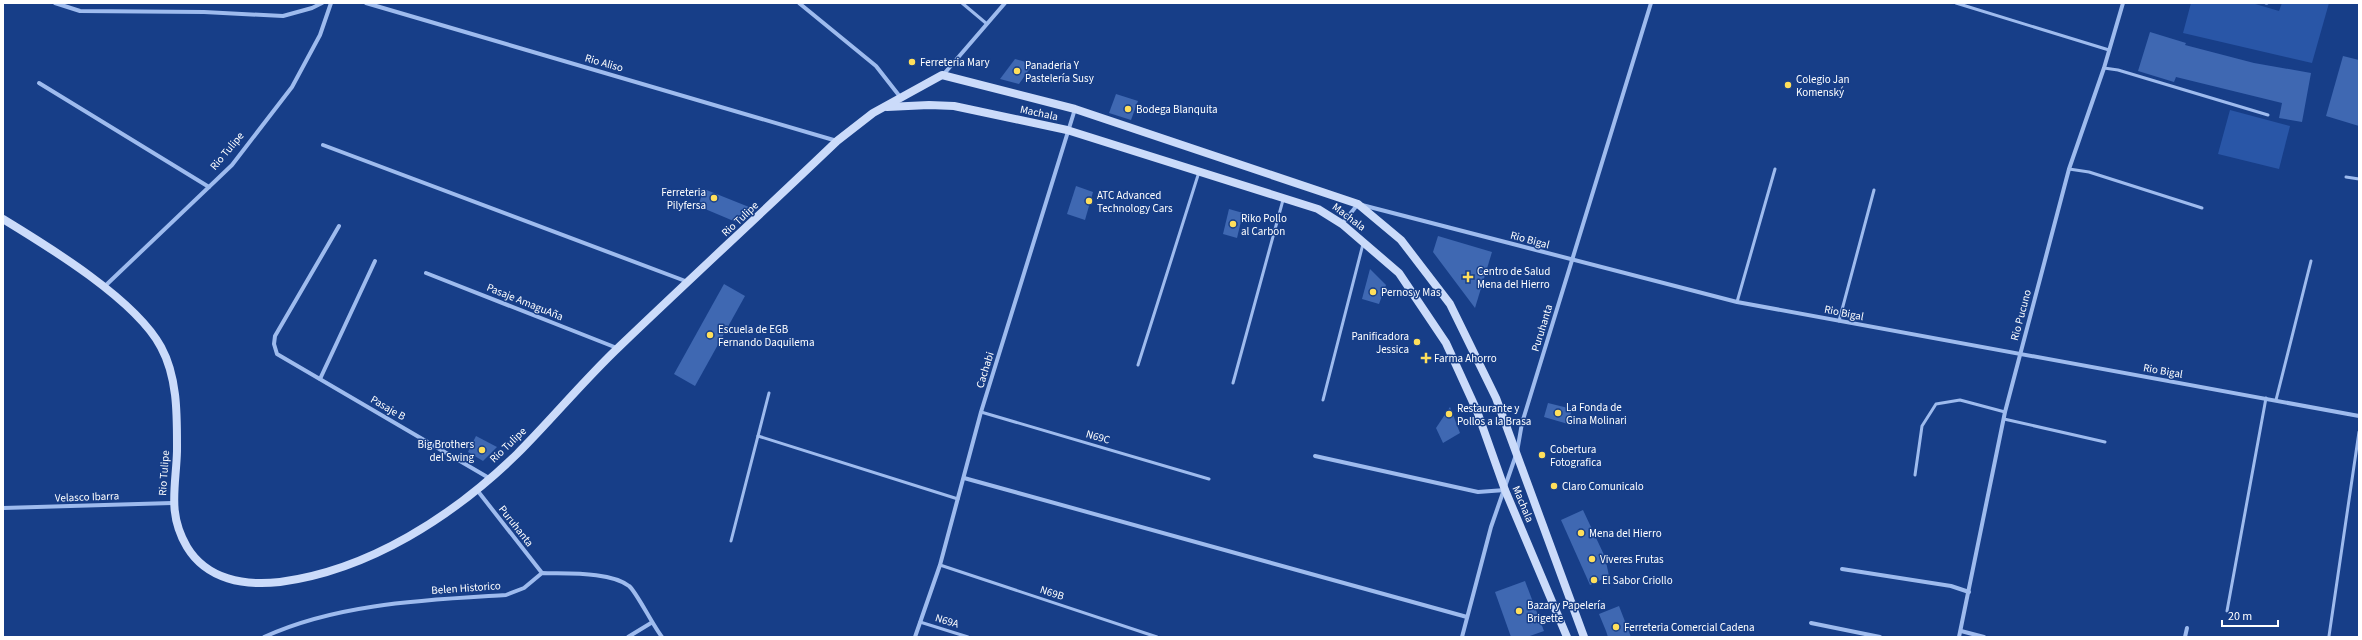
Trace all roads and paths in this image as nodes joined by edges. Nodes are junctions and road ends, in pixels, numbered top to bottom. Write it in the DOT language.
graph roads {
  1 [pos="55,3"];
  2 [pos="65,3"];
  3 [pos="322,3"];
  4 [pos="331,3"];
  5 [pos="366,3"];
  6 [pos="799,3"];
  7 [pos="962,3"];
  8 [pos="1005,3"];
  9 [pos="1651,3"];
  10 [pos="1956,3"];
  11 [pos="2123,3"];
  12 [pos="68,9"];
  13 [pos="987,24"];
  14 [pos="2109,50"];
  15 [pos="2104,68"];
  16 [pos="942,76"];
  17 [pos="39,83"];
  18 [pos="901,98"];
  19 [pos="886,107"];
  20 [pos="1075,109"];
  21 [pos="2268,115"];
  22 [pos="1067,130"];
  23 [pos="837,141"];
  24 [pos="324,145"];
  25 [pos="1775,169"];
  26 [pos="2069,169"];
  27 [pos="1199,171"];
  28 [pos="2346,176"];
  29 [pos="2359,179"];
  30 [pos="209,187"];
  31 [pos="1874,190"];
  32 [pos="1283,198"];
  33 [pos="1358,204"];
  34 [pos="2202,208"];
  35 [pos="3,219"];
  36 [pos="1342,224"];
  37 [pos="339,226"];
  38 [pos="1364,242"];
  39 [pos="375,261"];
  40 [pos="1573,261"];
  41 [pos="2311,261"];
  42 [pos="426,273"];
  43 [pos="689,282"];
  44 [pos="104,287"];
  45 [pos="1738,302"];
  46 [pos="1839,321"];
  47 [pos="617,348"];
  48 [pos="2020,355"];
  49 [pos="1138,365"];
  50 [pos="320,379"];
  51 [pos="1233,383"];
  52 [pos="770,393"];
  53 [pos="2266,398"];
  54 [pos="1323,400"];
  55 [pos="2276,400"];
  56 [pos="981,412"];
  57 [pos="2005,412"];
  58 [pos="2359,416"];
  59 [pos="2004,419"];
  60 [pos="2359,432"];
  61 [pos="758,436"];
  62 [pos="2105,442"];
  63 [pos="1517,452"];
  64 [pos="1315,456"];
  65 [pos="1915,475"];
  66 [pos="489,478"];
  67 [pos="964,478"];
  68 [pos="1209,479"];
  69 [pos="477,490"];
  70 [pos="1505,490"];
  71 [pos="958,499"];
  72 [pos="172,503"];
  73 [pos="3,508"];
  74 [pos="731,540"];
  75 [pos="940,565"];
  76 [pos="1842,569"];
  77 [pos="542,573"];
  78 [pos="1969,592"];
  79 [pos="2227,611"];
  80 [pos="1467,617"];
  81 [pos="920,622"];
  82 [pos="651,623"];
  83 [pos="1811,623"];
  84 [pos="2187,628"];
  85 [pos="1961,632"];
  86 [pos="2329,636"];
  87 [pos="264,637"];
  88 [pos="628,637"];
  89 [pos="662,637"];
  90 [pos="914,637"];
  91 [pos="968,637"];
  92 [pos="1157,637"];
  93 [pos="1462,637"];
  94 [pos="1567,637"];
  95 [pos="1584,637"];
  96 [pos="1880,637"];
  97 [pos="1959,637"];
  98 [pos="1984,637"];
  99 [pos="2185,637"];
  1 -- 12 [label="street"];
  2 -- 12 [label="street"];
  3 -- 12 [label="street"];
  4 -- 30 [label="street, Rio Tulipe"];
  5 -- 23 [label="street, Rio Aliso"];
  6 -- 18 [label="street"];
  7 -- 13 [label="lane"];
  8 -- 13 [label="street, Rio Tulipe"];
  9 -- 40 [label="street, Puruhanta"];
  10 -- 14 [label="lane"];
  11 -- 14 [label="street, Rio Pucuno"];
  13 -- 16 [label="street, Rio Tulipe"];
  14 -- 15 [label="street, Rio Pucuno"];
  15 -- 21 [label="lane"];
  15 -- 26 [label="street, Rio Pucuno"];
  16 -- 18 [label="main road, Rio Tulipe"];
  16 -- 20 [label="main road, Machala"];
  17 -- 30 [label="street"];
  18 -- 19 [label="main road, Rio Tulipe"];
  19 -- 22 [label="main road, Machala"];
  19 -- 23 [label="main road, Rio Tulipe"];
  20 -- 22 [label="street, Cachabi"];
  20 -- 33 [label="main road, Machala"];
  22 -- 27 [label="main road, Machala"];
  22 -- 56 [label="street, Cachabi"];
  23 -- 43 [label="main road, Rio Tulipe"];
  24 -- 43 [label="street"];
  25 -- 45 [label="lane"];
  26 -- 34 [label="lane"];
  26 -- 48 [label="street, Rio Pucuno"];
  27 -- 32 [label="main road, Machala"];
  27 -- 49 [label="lane"];
  28 -- 29 [label="lane"];
  30 -- 44 [label="street, Rio Tulipe"];
  31 -- 46 [label="lane"];
  32 -- 36 [label="main road, Machala"];
  32 -- 51 [label="lane"];
  33 -- 36 [label="street"];
  33 -- 40 [label="street, Rio Bigal"];
  33 -- 63 [label="main road, Machala"];
  35 -- 44 [label="main road, Rio Tulipe"];
  36 -- 38 [label="main road, Machala"];
  37 -- 50 [label="street, Pasaje B"];
  38 -- 54 [label="lane"];
  38 -- 70 [label="main road, Machala"];
  39 -- 50 [label="street"];
  40 -- 45 [label="street, Rio Bigal"];
  40 -- 63 [label="street, Puruhanta"];
  41 -- 55 [label="lane"];
  42 -- 47 [label="street, Pasaje AmaguAña"];
  43 -- 47 [label="main road, Rio Tulipe"];
  44 -- 72 [label="main road, Rio Tulipe"];
  45 -- 46 [label="street, Rio Bigal"];
  46 -- 48 [label="street, Rio Bigal"];
  47 -- 66 [label="main road, Rio Tulipe"];
  48 -- 53 [label="street, Rio Bigal"];
  48 -- 57 [label="street, Rio Pucuno"];
  50 -- 66 [label="street, Pasaje B"];
  52 -- 61 [label="lane"];
  53 -- 55 [label="street, Rio Bigal"];
  53 -- 79 [label="lane"];
  55 -- 58 [label="street, Rio Bigal"];
  56 -- 67 [label="street, Cachabi"];
  56 -- 68 [label="lane, N69C"];
  57 -- 59 [label="street, Rio Pucuno"];
  57 -- 65 [label="lane"];
  59 -- 62 [label="lane"];
  59 -- 78 [label="street, Rio Pucuno"];
  60 -- 86 [label="lane"];
  61 -- 71 [label="lane"];
  61 -- 74 [label="lane"];
  63 -- 70 [label="street, Puruhanta"];
  63 -- 95 [label="main road, Machala"];
  64 -- 70 [label="street"];
  66 -- 69 [label="main road, Rio Tulipe"];
  67 -- 71 [label="street, Cachabi"];
  67 -- 80 [label="street"];
  69 -- 72 [label="main road, Rio Tulipe"];
  69 -- 77 [label="street, Puruhanta"];
  70 -- 80 [label="street, Puruhanta"];
  70 -- 94 [label="main road, Machala"];
  71 -- 75 [label="street, Cachabi"];
  72 -- 73 [label="street, Velasco Ibarra"];
  75 -- 81 [label="street, Cachabi"];
  75 -- 92 [label="lane, N69B"];
  76 -- 78 [label="street"];
  77 -- 82 [label="street"];
  77 -- 87 [label="street, Belen Historico"];
  78 -- 85 [label="street, Rio Pucuno"];
  80 -- 93 [label="street, Puruhanta"];
  81 -- 90 [label="street, Cachabi"];
  81 -- 91 [label="lane, N69A"];
  82 -- 88 [label="street"];
  82 -- 89 [label="street"];
  83 -- 96 [label="street"];
  84 -- 99 [label="street"];
  85 -- 97 [label="street, Rio Pucuno"];
  85 -- 98 [label="street"];
}
